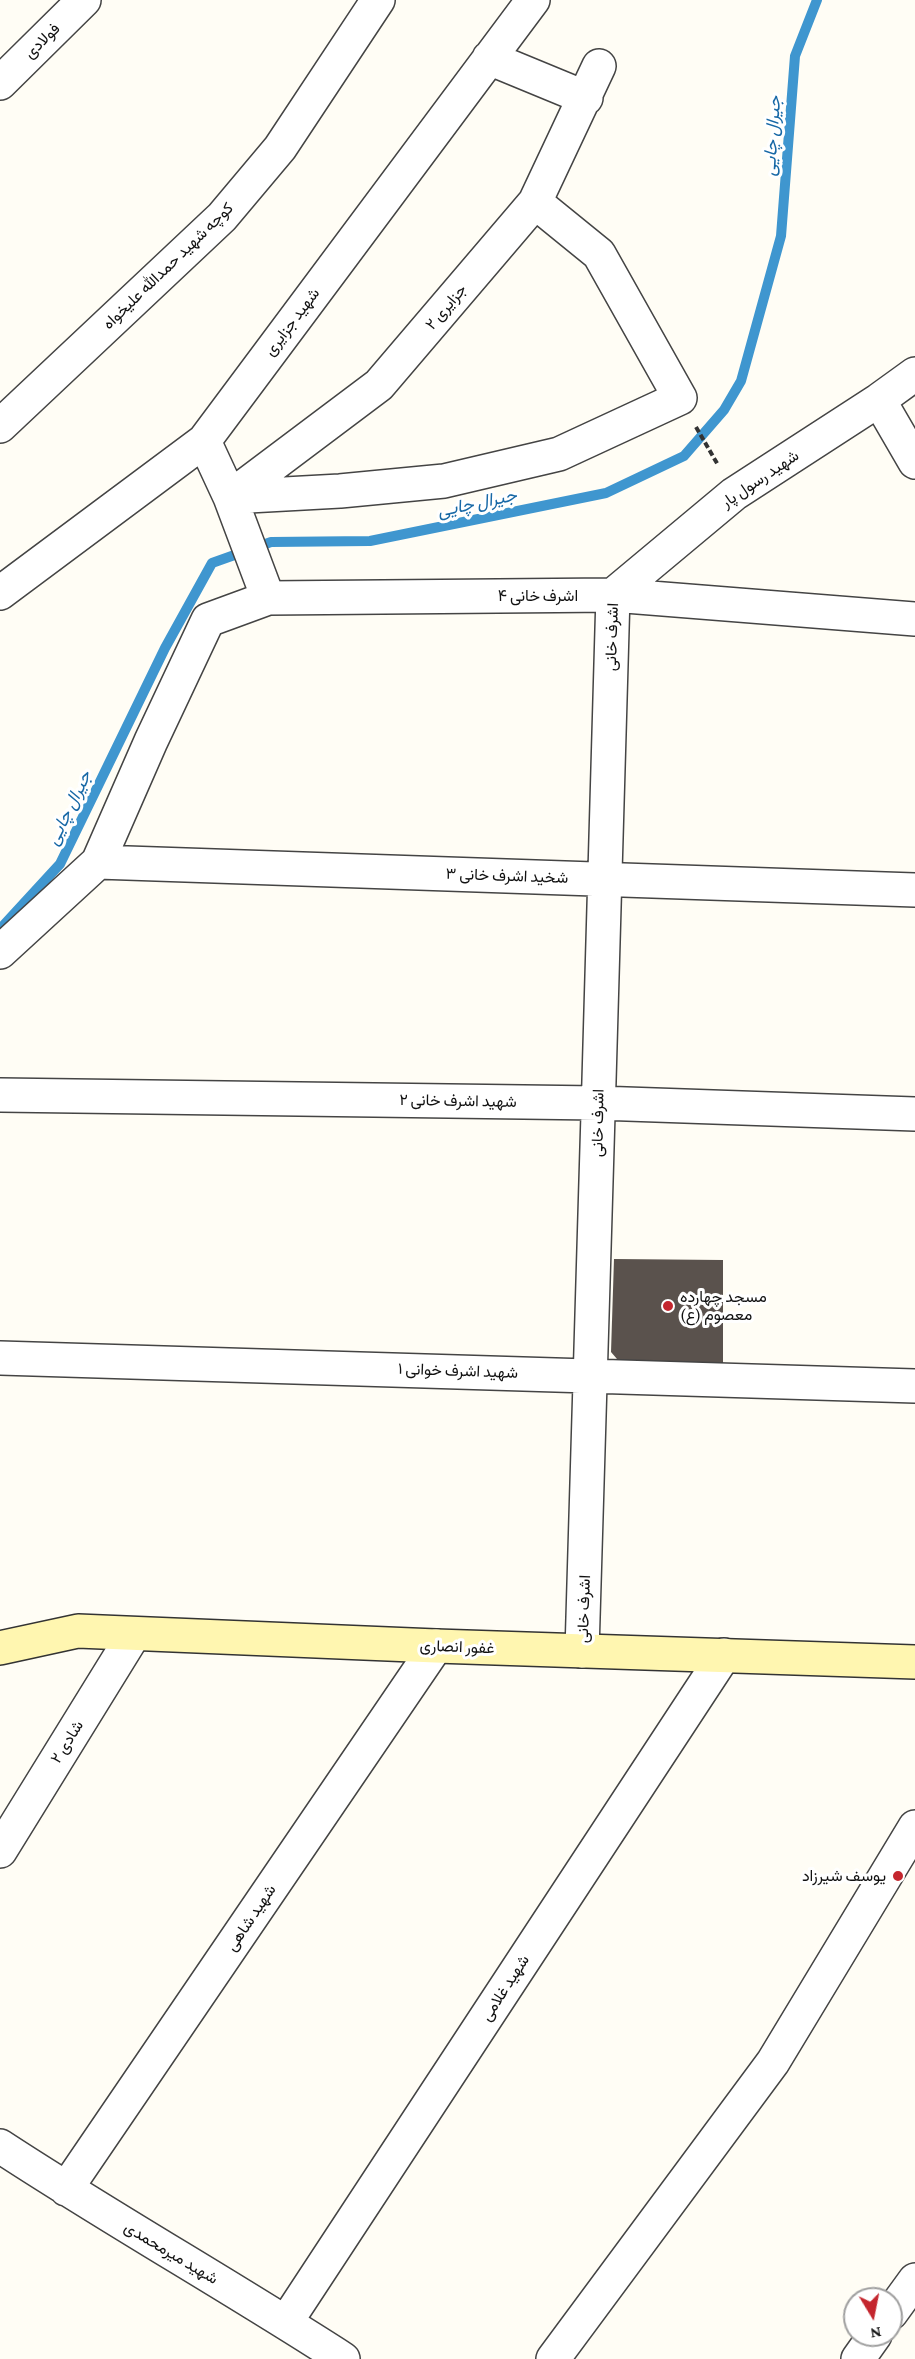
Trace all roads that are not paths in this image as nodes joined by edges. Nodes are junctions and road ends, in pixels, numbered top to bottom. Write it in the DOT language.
graph roads {
  1 [pos="84,0"];
  2 [pos="378,0"];
  3 [pos="532,0"];
  4 [pos="489,58"];
  5 [pos="600,66"];
  6 [pos="0,83"];
  7 [pos="586,98"];
  8 [pos="535,202"];
  9 [pos="915,374"];
  10 [pos="879,400"];
  11 [pos="0,426"];
  12 [pos="204,441"];
  13 [pos="915,462"];
  14 [pos="230,497"];
  15 [pos="263,584"];
  16 [pos="0,593"];
  17 [pos="614,595"];
  18 [pos="915,619"];
  19 [pos="98,862"];
  20 [pos="603,879"];
  21 [pos="915,890"];
  22 [pos="0,952"];
  23 [pos="0,1095"];
  24 [pos="598,1103"];
  25 [pos="915,1114"];
  26 [pos="0,1358"];
  27 [pos="592,1375"];
  28 [pos="915,1386"];
  29 [pos="0,1629"];
  30 [pos="78,1631"];
  31 [pos="134,1634"];
  32 [pos="436,1646"];
  33 [pos="0,1648"];
  34 [pos="582,1651"];
  35 [pos="724,1655"];
  36 [pos="915,1662"];
  37 [pos="915,1827"];
  38 [pos="0,1851"];
  39 [pos="0,2146"];
  40 [pos="66,2189"];
  41 [pos="915,2280"];
  42 [pos="903,2296"];
  43 [pos="286,2322"];
  44 [pos="343,2359"];
  45 [pos="553,2359"];
  1 -- 6 [label="street, فولادی"];
  2 -- 11 [label="street, کوچه شهید حمدالله علیخواه"];
  3 -- 4 [label="street, شهید جزایری"];
  4 -- 7 [label="street"];
  4 -- 12 [label="street, شهید جزایری"];
  5 -- 7 [label="street, جزایری ۲"];
  7 -- 8 [label="street, جزایری ۲"];
  8 -- 14 [label="street, جزایری ۲"];
  8 -- 14 [label="street"];
  9 -- 10 [label="street, شهید رسول پار"];
  10 -- 13 [label="street"];
  10 -- 17 [label="street, شهید رسول پار"];
  12 -- 14 [label="street"];
  12 -- 16 [label="street, شهید جزایری"];
  14 -- 15 [label="street"];
  15 -- 17 [label="street, اشرف خانی ۴"];
  15 -- 19 [label="street, اشرف خانی ۴"];
  17 -- 18 [label="street, اشرف خانی ۴"];
  17 -- 20 [label="street, اشرف خانی"];
  19 -- 20 [label="street, شخید اشرف خانی ۳"];
  19 -- 22 [label="street"];
  20 -- 21 [label="street, شخید اشرف خانی ۳"];
  20 -- 24 [label="street, اشرف خانی"];
  23 -- 24 [label="street, شهید اشرف خانی ۲"];
  24 -- 25 [label="street, شهید اشرف خانی ۲"];
  24 -- 27 [label="street, اشرف خانی"];
  26 -- 27 [label="street, شهید اشرف خوانی ۱"];
  27 -- 28 [label="street, شهید اشرف خوانی ۱"];
  27 -- 34 [label="street, اشرف خانی"];
  29 -- 30 [label="street"];
  30 -- 31 [label="street, غفور انصاری"];
  30 -- 33 [label="street, غفور انصاری"];
  31 -- 32 [label="street, غفور انصاری"];
  31 -- 38 [label="street, شادی ۲"];
  32 -- 34 [label="street, غفور انصاری"];
  32 -- 40 [label="street, شهید شاهی"];
  34 -- 35 [label="street, غفور انصاری"];
  35 -- 36 [label="street, غفور انصاری"];
  35 -- 43 [label="street, شهید غلامی"];
  37 -- 45 [label="street"];
  39 -- 40 [label="street, شهید میرمحمدی"];
  40 -- 43 [label="street, شهید میرمحمدی"];
  41 -- 42 [label="street"];
  43 -- 44 [label="street, شهید میرمحمدی"];
}
